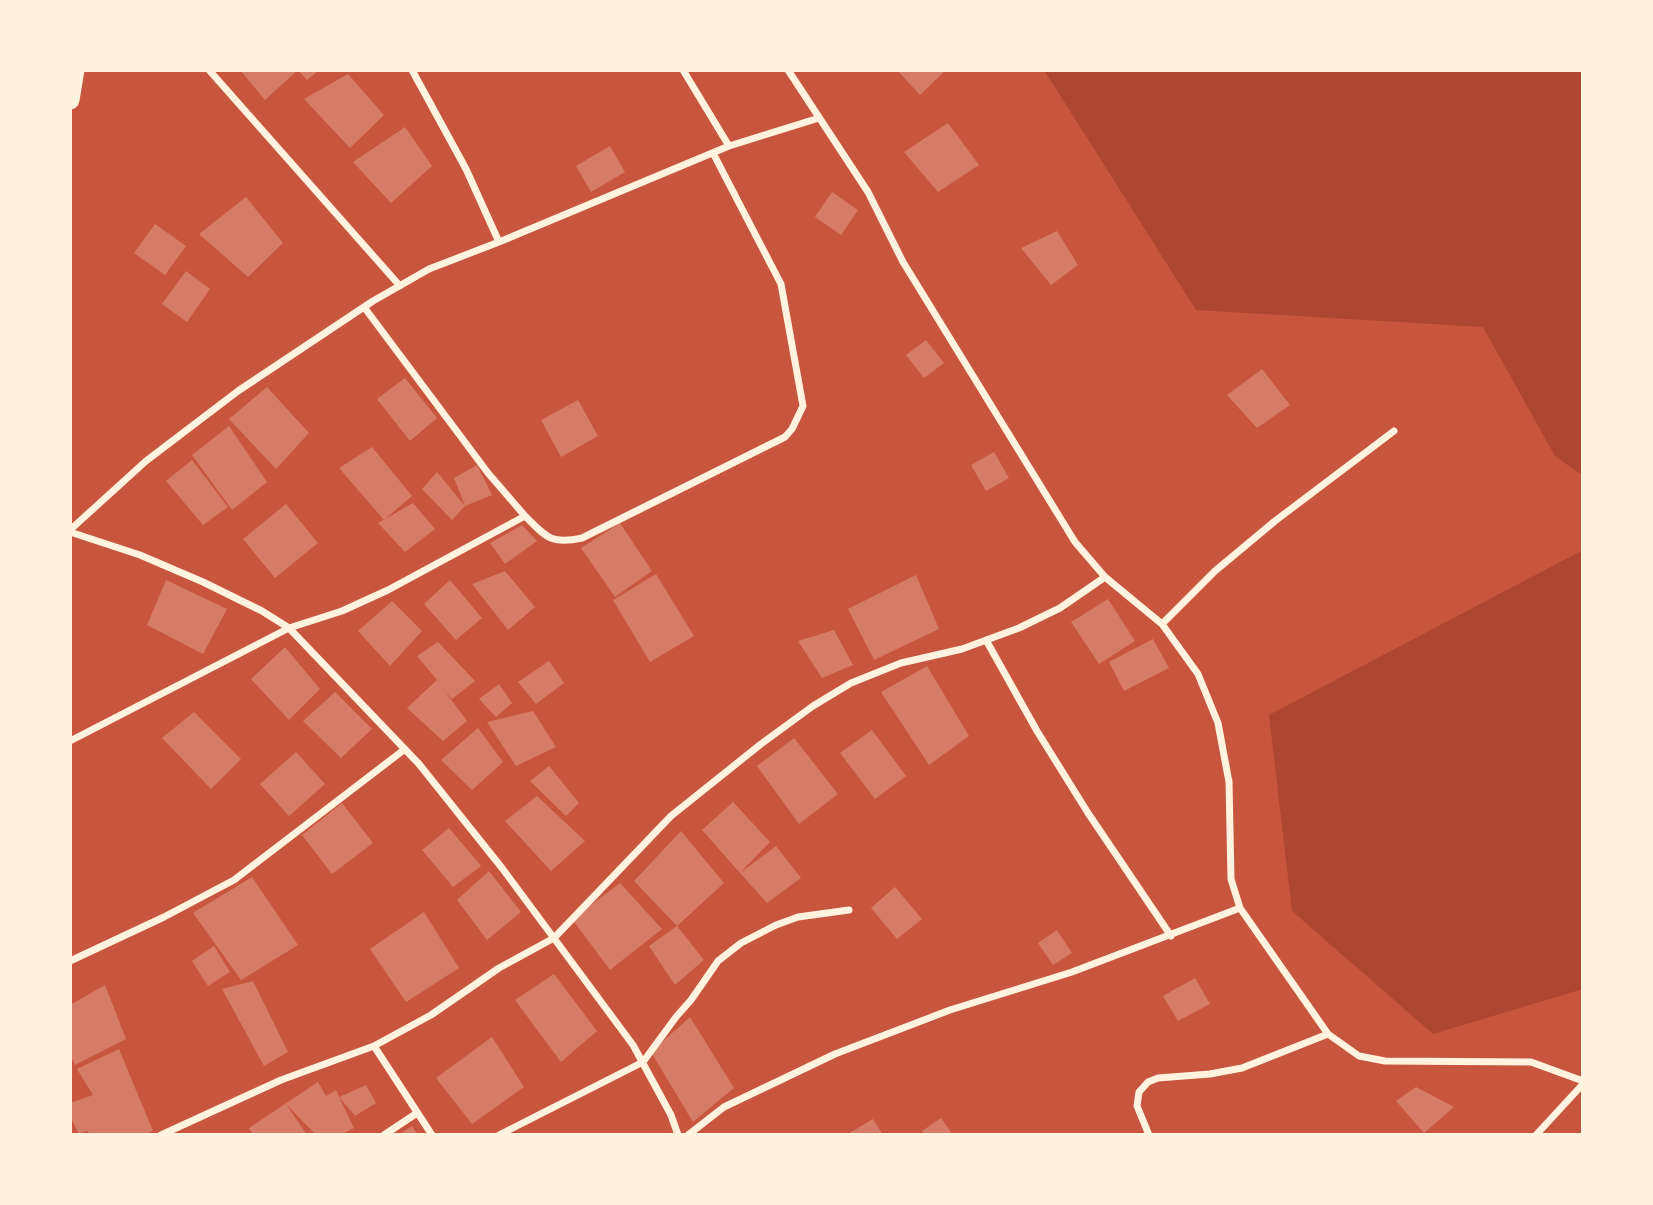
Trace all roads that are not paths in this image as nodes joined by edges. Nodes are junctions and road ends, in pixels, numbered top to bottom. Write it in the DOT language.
graph roads {
  1 [pos="75,70"];
  2 [pos="209,70"];
  3 [pos="412,70"];
  4 [pos="683,70"];
  5 [pos="788,70"];
  6 [pos="70,100"];
  7 [pos="819,118"];
  8 [pos="729,146"];
  9 [pos="713,153"];
  10 [pos="499,242"];
  11 [pos="400,286"];
  12 [pos="364,307"];
  13 [pos="1394,431"];
  14 [pos="525,516"];
  15 [pos="70,531"];
  16 [pos="1105,577"];
  17 [pos="1162,624"];
  18 [pos="289,628"];
  19 [pos="986,640"];
  20 [pos="70,741"];
  21 [pos="405,749"];
  22 [pos="1240,908"];
  23 [pos="849,910"];
  24 [pos="1171,936"];
  25 [pos="554,938"];
  26 [pos="70,961"];
  27 [pos="1328,1034"];
  28 [pos="374,1046"];
  29 [pos="643,1062"];
  30 [pos="1583,1082"];
  31 [pos="417,1112"];
  32 [pos="161,1135"];
  33 [pos="384,1135"];
  34 [pos="432,1135"];
  35 [pos="499,1135"];
  36 [pos="678,1135"];
  37 [pos="688,1135"];
  38 [pos="1149,1135"];
  39 [pos="1536,1135"];
  1 -- 6 [label="highway"];
  2 -- 11 [label="street"];
  3 -- 10 [label="street"];
  4 -- 8 [label="street"];
  5 -- 7 [label="street"];
  7 -- 8 [label="street"];
  7 -- 16 [label="street"];
  8 -- 9 [label="street"];
  9 -- 10 [label="street"];
  9 -- 14 [label="street"];
  10 -- 11 [label="street"];
  11 -- 12 [label="street"];
  12 -- 14 [label="street"];
  12 -- 15 [label="street"];
  13 -- 17 [label="street"];
  14 -- 18 [label="street"];
  15 -- 18 [label="street"];
  16 -- 17 [label="street"];
  16 -- 19 [label="street"];
  17 -- 22 [label="street"];
  18 -- 20 [label="street"];
  18 -- 21 [label="street"];
  19 -- 24 [label="street"];
  19 -- 25 [label="street"];
  21 -- 25 [label="street"];
  21 -- 26 [label="street"];
  22 -- 24 [label="street"];
  22 -- 27 [label="street"];
  23 -- 29 [label="street"];
  24 -- 37 [label="street"];
  25 -- 28 [label="street"];
  25 -- 29 [label="street"];
  27 -- 30 [label="street"];
  27 -- 38 [label="street"];
  28 -- 31 [label="street"];
  28 -- 32 [label="street"];
  29 -- 35 [label="street"];
  29 -- 36 [label="street"];
  30 -- 39 [label="street"];
  31 -- 33 [label="street"];
  31 -- 34 [label="street"];
}
